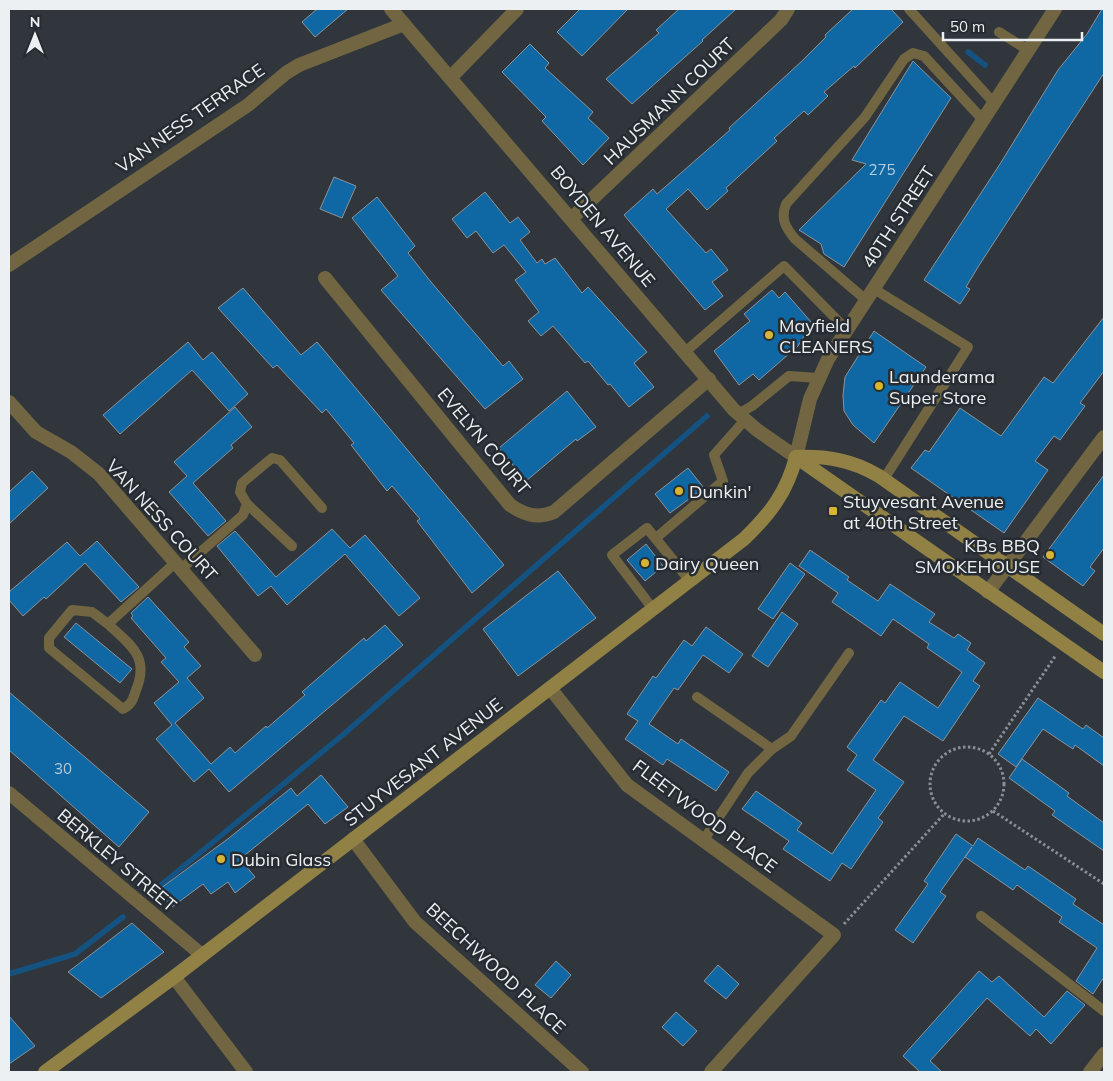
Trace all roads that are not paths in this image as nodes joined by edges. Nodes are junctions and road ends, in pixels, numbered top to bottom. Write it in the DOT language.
graph roads {
  1 [pos="391,9"];
  2 [pos="517,9"];
  3 [pos="788,9"];
  4 [pos="909,9"];
  5 [pos="1055,9"];
  6 [pos="404,24"];
  7 [pos="999,32"];
  8 [pos="1028,50"];
  9 [pos="451,77"];
  10 [pos="994,103"];
  11 [pos="983,120"];
  12 [pos="572,218"];
  13 [pos="9,265"];
  14 [pos="325,278"];
  15 [pos="870,294"];
  16 [pos="847,330"];
  17 [pos="685,352"];
  18 [pos="818,378"];
  19 [pos="708,379"];
  20 [pos="9,402"];
  21 [pos="742,417"];
  22 [pos="1104,437"];
  23 [pos="796,457"];
  24 [pos="884,479"];
  25 [pos="247,504"];
  26 [pos="322,508"];
  27 [pos="656,538"];
  28 [pos="292,546"];
  29 [pos="178,566"];
  30 [pos="1007,566"];
  31 [pos="690,581"];
  32 [pos="988,592"];
  33 [pos="652,610"];
  34 [pos="108,624"];
  35 [pos="1104,634"];
  36 [pos="849,653"];
  37 [pos="255,655"];
  38 [pos="1104,672"];
  39 [pos="550,688"];
  40 [pos="697,697"];
  41 [pos="772,749"];
  42 [pos="9,793"];
  43 [pos="353,839"];
  44 [pos="703,841"];
  45 [pos="981,916"];
  46 [pos="202,955"];
  47 [pos="174,977"];
  48 [pos="1104,1010"];
  49 [pos="1104,1054"];
  50 [pos="51,1070"];
  51 [pos="246,1072"];
  52 [pos="582,1072"];
  53 [pos="711,1072"];
  54 [pos="1090,1072"];
  1 -- 6 [label="street, BOYDEN AVENUE"];
  2 -- 9 [label="street"];
  3 -- 12 [label="street, HAUSMANN COURT"];
  4 -- 10 [label="lane"];
  5 -- 8 [label="street, 40TH STREET"];
  6 -- 9 [label="street, BOYDEN AVENUE"];
  6 -- 13 [label="street, VAN NESS TERRACE"];
  7 -- 8 [label="lane"];
  8 -- 10 [label="street, 40TH STREET"];
  9 -- 12 [label="street, BOYDEN AVENUE"];
  10 -- 11 [label="street, 40TH STREET"];
  11 -- 15 [label="street, 40TH STREET"];
  11 -- 15 [label="lane"];
  12 -- 17 [label="street, BOYDEN AVENUE"];
  14 -- 19 [label="street, EVELYN COURT"];
  15 -- 16 [label="street, 40TH STREET"];
  15 -- 24 [label="lane"];
  16 -- 17 [label="lane"];
  16 -- 18 [label="street, 40TH STREET"];
  17 -- 19 [label="street, BOYDEN AVENUE"];
  18 -- 21 [label="lane"];
  18 -- 23 [label="street, 40TH STREET"];
  19 -- 21 [label="street, BOYDEN AVENUE"];
  20 -- 29 [label="street, VAN NESS COURT"];
  21 -- 23 [label="street, BOYDEN AVENUE"];
  21 -- 27 [label="lane"];
  22 -- 30 [label="street"];
  23 -- 24 [label="main road"];
  23 -- 31 [label="main road, STUYVESANT AVENUE"];
  23 -- 32 [label="main road"];
  24 -- 30 [label="main road"];
  25 -- 26 [label="lane"];
  25 -- 28 [label="lane"];
  25 -- 29 [label="lane"];
  27 -- 31 [label="lane"];
  27 -- 33 [label="lane"];
  29 -- 34 [label="lane"];
  29 -- 37 [label="street, VAN NESS COURT"];
  30 -- 32 [label="street"];
  30 -- 35 [label="main road"];
  31 -- 33 [label="main road, STUYVESANT AVENUE"];
  32 -- 38 [label="main road"];
  33 -- 39 [label="main road, STUYVESANT AVENUE"];
  34 -- 34 [label="lane"];
  36 -- 41 [label="lane"];
  39 -- 43 [label="main road, STUYVESANT AVENUE"];
  39 -- 44 [label="street, FLEETWOOD PLACE"];
  40 -- 41 [label="lane"];
  41 -- 44 [label="lane"];
  42 -- 46 [label="street, BERKLEY STREET"];
  43 -- 46 [label="main road, STUYVESANT AVENUE"];
  43 -- 52 [label="street, BEECHWOOD PLACE"];
  44 -- 53 [label="street, FLEETWOOD PLACE"];
  45 -- 48 [label="lane"];
  46 -- 47 [label="main road, STUYVESANT AVENUE"];
  47 -- 50 [label="main road, STUYVESANT AVENUE"];
  47 -- 51 [label="street"];
  49 -- 54 [label="street"];
}
